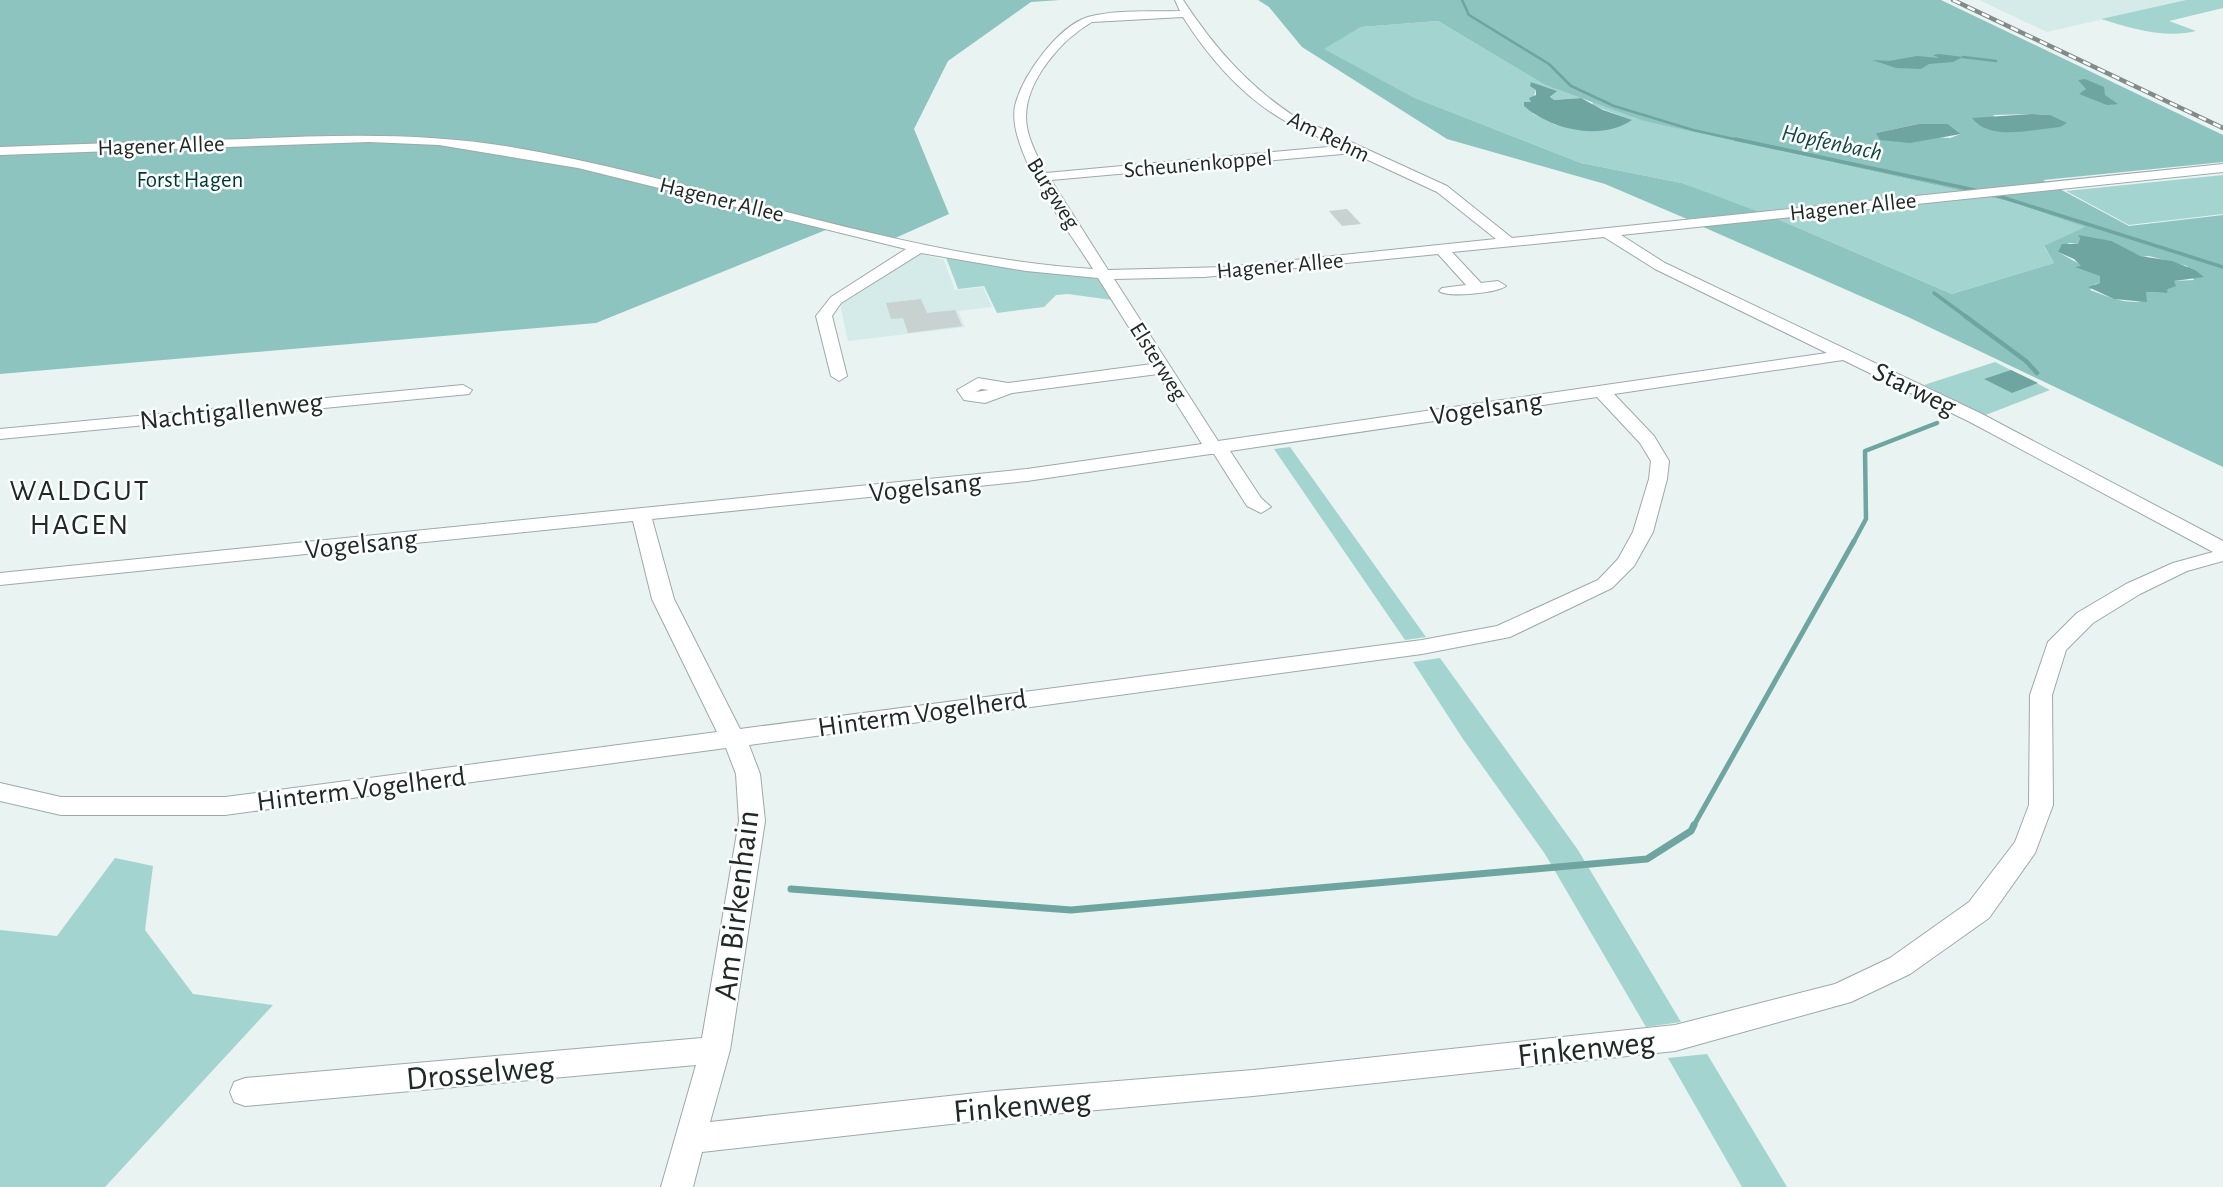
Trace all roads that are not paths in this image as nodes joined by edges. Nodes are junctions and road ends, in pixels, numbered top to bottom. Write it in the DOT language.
graph roads {
  1 [pos="1178,0"];
  2 [pos="1185,14"];
  3 [pos="1354,149"];
  4 [pos="0,151"];
  5 [pos="2223,167"];
  6 [pos="1042,177"];
  7 [pos="1605,231"];
  8 [pos="1507,241"];
  9 [pos="918,248"];
  10 [pos="1441,249"];
  11 [pos="1105,274"];
  12 [pos="1498,286"];
  13 [pos="1477,288"];
  14 [pos="1447,291"];
  15 [pos="1845,355"];
  16 [pos="1164,368"];
  17 [pos="839,376"];
  18 [pos="1008,388"];
  19 [pos="463,390"];
  20 [pos="1600,390"];
  21 [pos="0,434"];
  22 [pos="1217,448"];
  23 [pos="1261,507"];
  24 [pos="641,514"];
  25 [pos="2223,549"];
  26 [pos="2223,555"];
  27 [pos="0,579"];
  28 [pos="732,738"];
  29 [pos="0,792"];
  30 [pos="715,1050"];
  31 [pos="246,1092"];
  32 [pos="690,1139"];
  33 [pos="677,1187"];
  1 -- 2 [label="street, Am Rehm"];
  2 -- 3 [label="street, Am Rehm"];
  2 -- 6 [label="street, Burgweg"];
  3 -- 6 [label="street, Scheunenkoppel"];
  3 -- 8 [label="street, Am Rehm"];
  4 -- 9 [label="street, Hagener Allee"];
  5 -- 7 [label="street, Hagener Allee"];
  6 -- 11 [label="street, Burgweg"];
  7 -- 8 [label="street, Hagener Allee"];
  7 -- 15 [label="street, Starweg"];
  8 -- 10 [label="street, Hagener Allee"];
  9 -- 11 [label="street, Hagener Allee"];
  9 -- 17 [label="street"];
  10 -- 11 [label="street, Hagener Allee"];
  10 -- 13 [label="street"];
  11 -- 16 [label="street, Elsterweg"];
  12 -- 13 [label="street"];
  13 -- 14 [label="street"];
  15 -- 20 [label="street, Vogelsang"];
  15 -- 25 [label="street, Starweg"];
  16 -- 18 [label="street"];
  16 -- 22 [label="street, Elsterweg"];
  19 -- 21 [label="street, Nachtigallenweg"];
  20 -- 22 [label="street, Vogelsang"];
  20 -- 28 [label="street, Hinterm Vogelherd"];
  22 -- 23 [label="street, Elsterweg"];
  22 -- 24 [label="street, Vogelsang"];
  24 -- 27 [label="street, Vogelsang"];
  24 -- 28 [label="street, Am Birkenhain"];
  26 -- 32 [label="street, Finkenweg"];
  28 -- 29 [label="street, Hinterm Vogelherd"];
  28 -- 30 [label="street, Am Birkenhain"];
  30 -- 31 [label="street, Drosselweg"];
  30 -- 32 [label="street, Am Birkenhain"];
  32 -- 33 [label="street, Am Birkenhain"];
}
